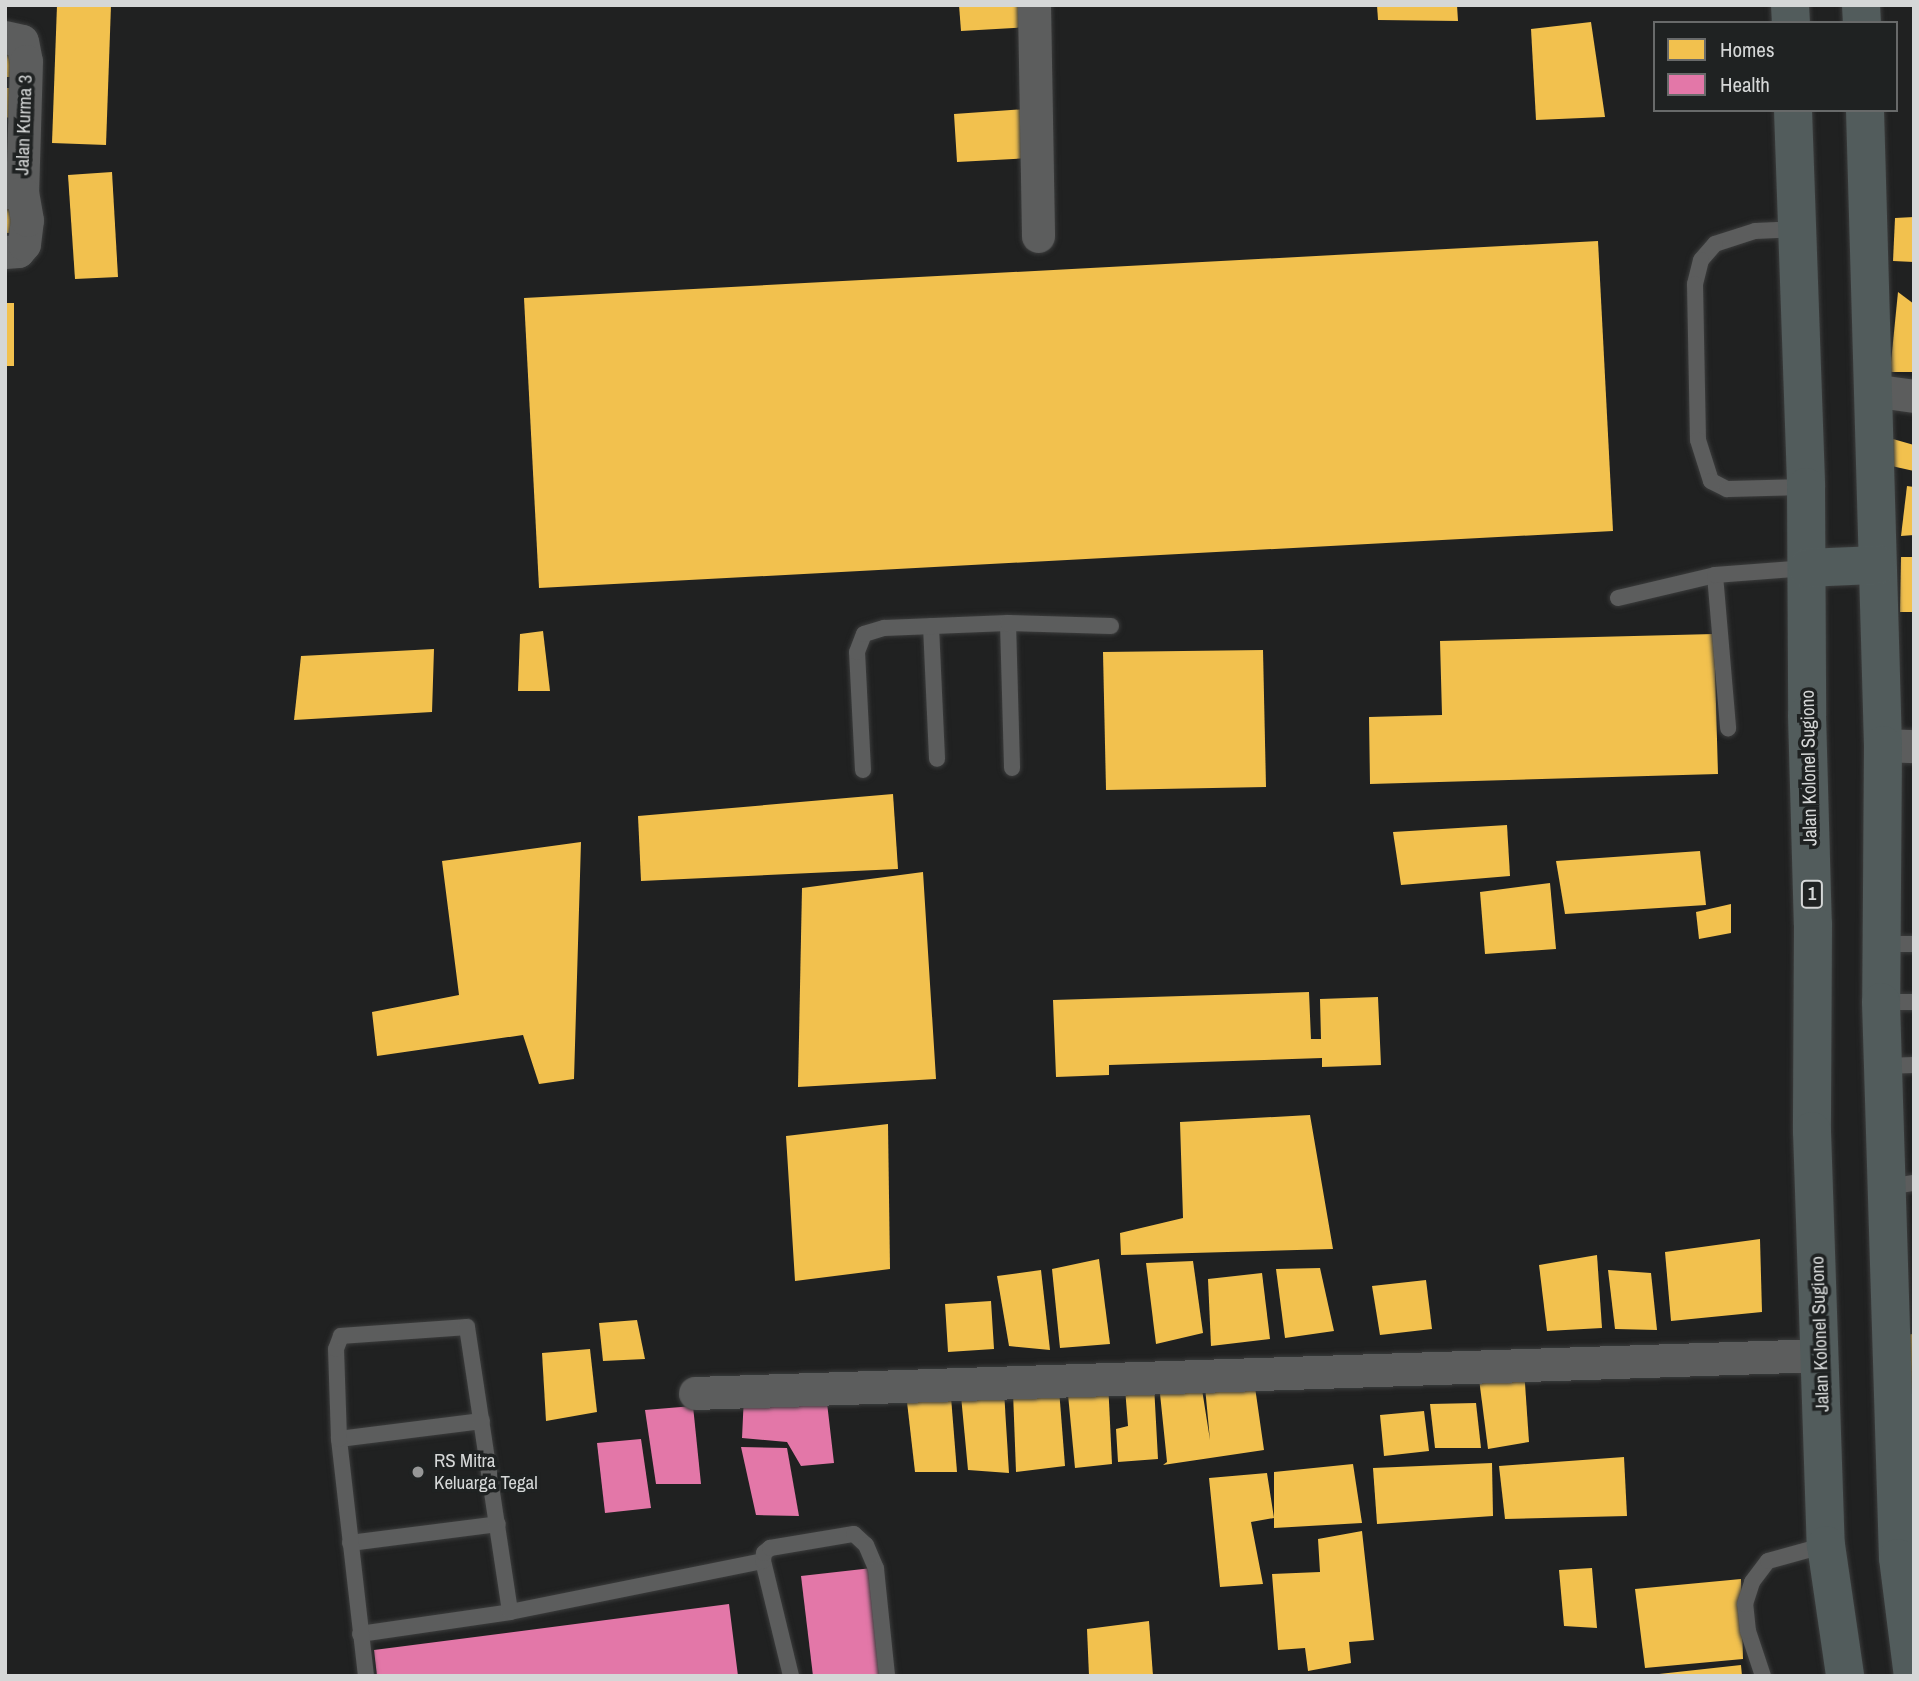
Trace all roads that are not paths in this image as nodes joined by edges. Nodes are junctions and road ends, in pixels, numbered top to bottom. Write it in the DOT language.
graph roads {
  1 [pos="1034,5"];
  2 [pos="14,39"];
  3 [pos="1793,112"];
  4 [pos="1865,112"];
  5 [pos="14,192"];
  6 [pos="1799,229"];
  7 [pos="1038,236"];
  8 [pos="5,253"];
  9 [pos="1871,390"];
  10 [pos="1914,396"];
  11 [pos="1805,487"];
  12 [pos="1877,565"];
  13 [pos="1807,568"];
  14 [pos="1715,575"];
  15 [pos="1618,598"];
  16 [pos="1008,623"];
  17 [pos="931,626"];
  18 [pos="1111,626"];
  19 [pos="1728,728"];
  20 [pos="1898,746"];
  21 [pos="937,759"];
  22 [pos="1012,768"];
  23 [pos="863,770"];
  24 [pos="1897,944"];
  25 [pos="1898,1002"];
  26 [pos="1899,1065"];
  27 [pos="1901,1185"];
  28 [pos="1821,1355"];
  29 [pos="695,1392"];
  30 [pos="482,1420"];
  31 [pos="340,1439"];
  32 [pos="498,1524"];
  33 [pos="350,1543"];
  34 [pos="1826,1545"];
  35 [pos="764,1560"];
  36 [pos="510,1612"];
  37 [pos="360,1634"];
  38 [pos="366,1676"];
  39 [pos="791,1676"];
  40 [pos="887,1676"];
  41 [pos="1763,1676"];
  42 [pos="1845,1676"];
  43 [pos="1913,1676"];
  1 -- 7 [label="street"];
  2 -- 5 [label="street, Jalan Kurma 3"];
  3 -- 6 [label="highway, Jalan Kolonel Sugiono / 1"];
  4 -- 9 [label="highway"];
  5 -- 8 [label="street, Jalan Kurma 3"];
  6 -- 11 [label="highway, Jalan Kolonel Sugiono / 1"];
  6 -- 11 [label="lane"];
  9 -- 10 [label="street"];
  9 -- 12 [label="highway"];
  11 -- 13 [label="highway, Jalan Kolonel Sugiono / 1"];
  12 -- 13 [label="highway"];
  12 -- 20 [label="highway"];
  13 -- 14 [label="lane"];
  13 -- 28 [label="highway, Jalan Kolonel Sugiono / 1"];
  14 -- 15 [label="lane"];
  14 -- 19 [label="lane"];
  16 -- 17 [label="lane"];
  16 -- 18 [label="lane"];
  16 -- 22 [label="lane"];
  17 -- 21 [label="lane"];
  17 -- 23 [label="lane"];
  20 -- 24 [label="highway"];
  24 -- 25 [label="highway"];
  25 -- 26 [label="highway"];
  26 -- 27 [label="highway"];
  27 -- 43 [label="highway"];
  28 -- 29 [label="street"];
  28 -- 34 [label="highway, Jalan Kolonel Sugiono / 1"];
  30 -- 31 [label="lane"];
  30 -- 31 [label="lane"];
  30 -- 32 [label="lane"];
  31 -- 33 [label="lane"];
  32 -- 33 [label="lane"];
  32 -- 36 [label="lane"];
  33 -- 37 [label="lane"];
  34 -- 41 [label="lane"];
  34 -- 42 [label="highway, Jalan Kolonel Sugiono / 1"];
  35 -- 36 [label="lane"];
  35 -- 39 [label="lane"];
  35 -- 40 [label="lane"];
  36 -- 37 [label="lane"];
  37 -- 38 [label="lane"];
}
